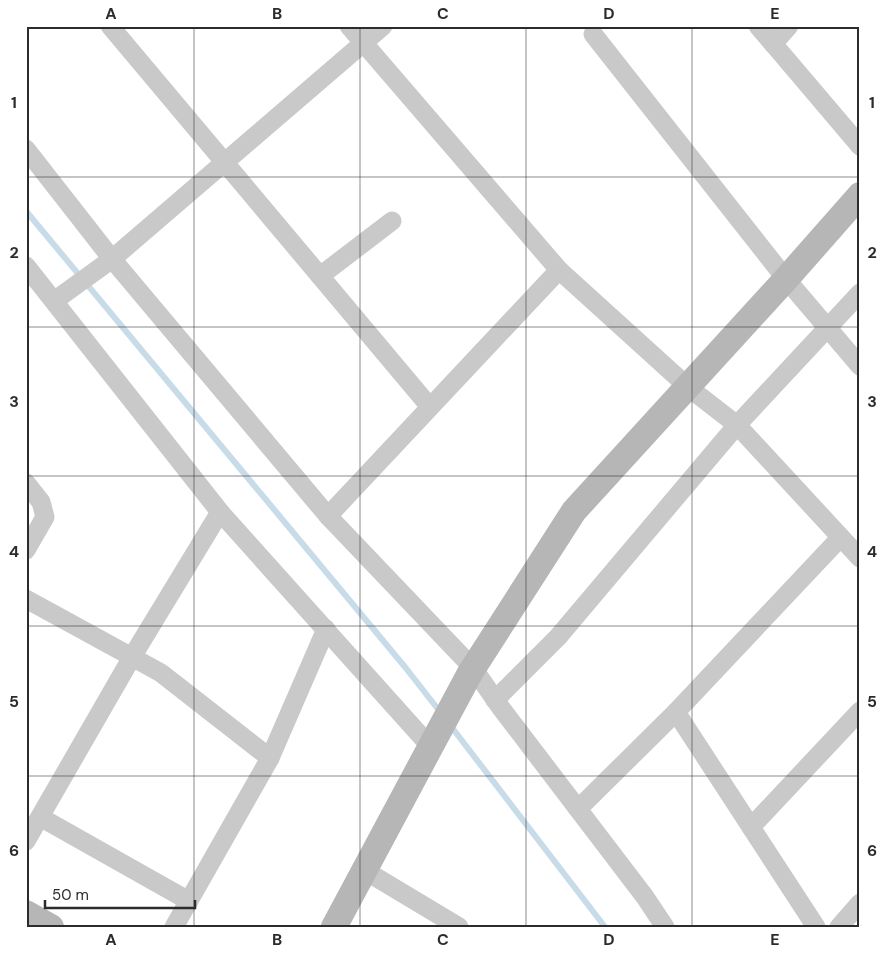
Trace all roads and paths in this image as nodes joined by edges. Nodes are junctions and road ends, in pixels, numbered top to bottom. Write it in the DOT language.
graph roads {
  1 [pos="110,26"];
  2 [pos="349,26"];
  3 [pos="383,26"];
  4 [pos="758,26"];
  5 [pos="789,26"];
  6 [pos="594,29"];
  7 [pos="363,44"];
  8 [pos="773,44"];
  9 [pos="860,146"];
  10 [pos="26,149"];
  11 [pos="224,163"];
  12 [pos="860,195"];
  13 [pos="392,221"];
  14 [pos="106,263"];
  15 [pos="26,266"];
  16 [pos="559,270"];
  17 [pos="320,276"];
  18 [pos="786,279"];
  19 [pos="860,293"];
  20 [pos="60,297"];
  21 [pos="827,329"];
  22 [pos="860,366"];
  23 [pos="688,386"];
  24 [pos="430,407"];
  25 [pos="737,425"];
  26 [pos="26,483"];
  27 [pos="220,512"];
  28 [pos="328,516"];
  29 [pos="840,538"];
  30 [pos="26,550"];
  31 [pos="860,558"];
  32 [pos="26,599"];
  33 [pos="326,629"];
  34 [pos="132,657"];
  35 [pos="471,671"];
  36 [pos="495,700"];
  37 [pos="860,711"];
  38 [pos="676,712"];
  39 [pos="434,737"];
  40 [pos="270,758"];
  41 [pos="578,809"];
  42 [pos="40,816"];
  43 [pos="751,827"];
  44 [pos="26,841"];
  45 [pos="364,870"];
  46 [pos="189,901"];
  47 [pos="860,903"];
  48 [pos="26,913"];
  49 [pos="51,927"];
  50 [pos="174,927"];
  51 [pos="334,927"];
  52 [pos="459,927"];
  53 [pos="665,927"];
  54 [pos="816,927"];
  55 [pos="839,927"];
  1 -- 11 [label="street"];
  2 -- 7 [label="street"];
  3 -- 7 [label="street"];
  4 -- 8 [label="street"];
  5 -- 8 [label="street"];
  6 -- 18 [label="street"];
  7 -- 11 [label="street"];
  7 -- 16 [label="street"];
  8 -- 9 [label="street"];
  10 -- 14 [label="street"];
  11 -- 14 [label="street"];
  11 -- 17 [label="street"];
  12 -- 18 [label="street"];
  13 -- 17 [label="street"];
  14 -- 20 [label="street"];
  14 -- 28 [label="street"];
  15 -- 20 [label="street"];
  16 -- 23 [label="street"];
  16 -- 24 [label="street"];
  17 -- 24 [label="street"];
  18 -- 21 [label="street"];
  18 -- 23 [label="street"];
  19 -- 21 [label="street"];
  20 -- 27 [label="street"];
  21 -- 22 [label="street"];
  21 -- 25 [label="street"];
  23 -- 25 [label="street"];
  23 -- 35 [label="street"];
  24 -- 28 [label="street"];
  25 -- 29 [label="street"];
  25 -- 36 [label="street"];
  26 -- 30 [label="street"];
  27 -- 33 [label="street"];
  27 -- 34 [label="street"];
  28 -- 35 [label="street"];
  29 -- 31 [label="street"];
  29 -- 38 [label="street"];
  32 -- 34 [label="street"];
  33 -- 39 [label="street"];
  33 -- 40 [label="street"];
  34 -- 40 [label="street"];
  34 -- 42 [label="street"];
  35 -- 36 [label="street"];
  35 -- 39 [label="street"];
  36 -- 41 [label="street"];
  37 -- 43 [label="street"];
  38 -- 41 [label="street"];
  38 -- 43 [label="street"];
  39 -- 45 [label="street"];
  40 -- 46 [label="street"];
  41 -- 53 [label="street"];
  42 -- 44 [label="street"];
  42 -- 46 [label="street"];
  43 -- 54 [label="street"];
  45 -- 51 [label="street"];
  45 -- 52 [label="street"];
  46 -- 50 [label="street"];
  47 -- 55 [label="street"];
  48 -- 49 [label="street"];
}
